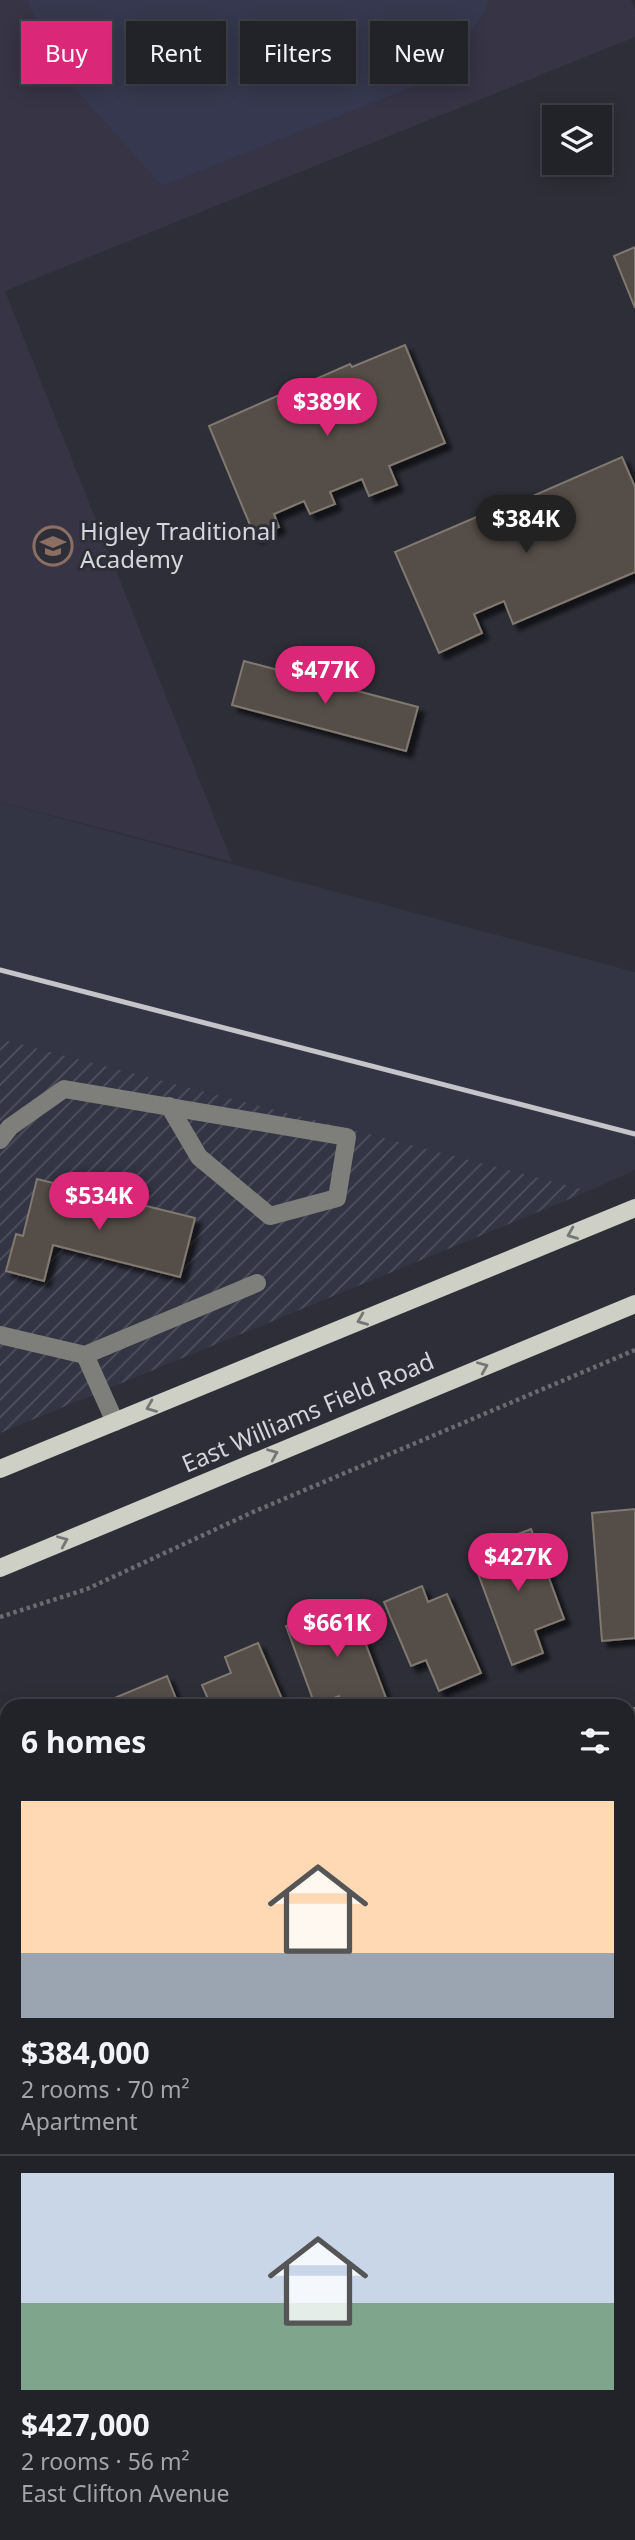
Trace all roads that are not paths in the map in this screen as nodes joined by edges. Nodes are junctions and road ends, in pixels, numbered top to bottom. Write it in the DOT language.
graph roads {
  1 [pos="169,1107"];
  2 [pos="0,1140"];
  3 [pos="635,1208"];
  4 [pos="257,1283"];
  5 [pos="635,1304"];
  6 [pos="0,1335"];
  7 [pos="25,1341"];
  8 [pos="0,1350"];
  9 [pos="85,1355"];
  10 [pos="115,1422"];
  11 [pos="0,1469"];
  12 [pos="0,1568"];
  1 -- 1 [label="street"];
  1 -- 2 [label="street"];
  3 -- 10 [label="main road, one-way"];
  4 -- 9 [label="street"];
  12 -- 5 [label="main road, East Williams Field Road, one-way"];
  6 -- 7 [label="street"];
  7 -- 8 [label="street"];
  7 -- 9 [label="street"];
  9 -- 10 [label="street"];
  10 -- 11 [label="main road"];
}
